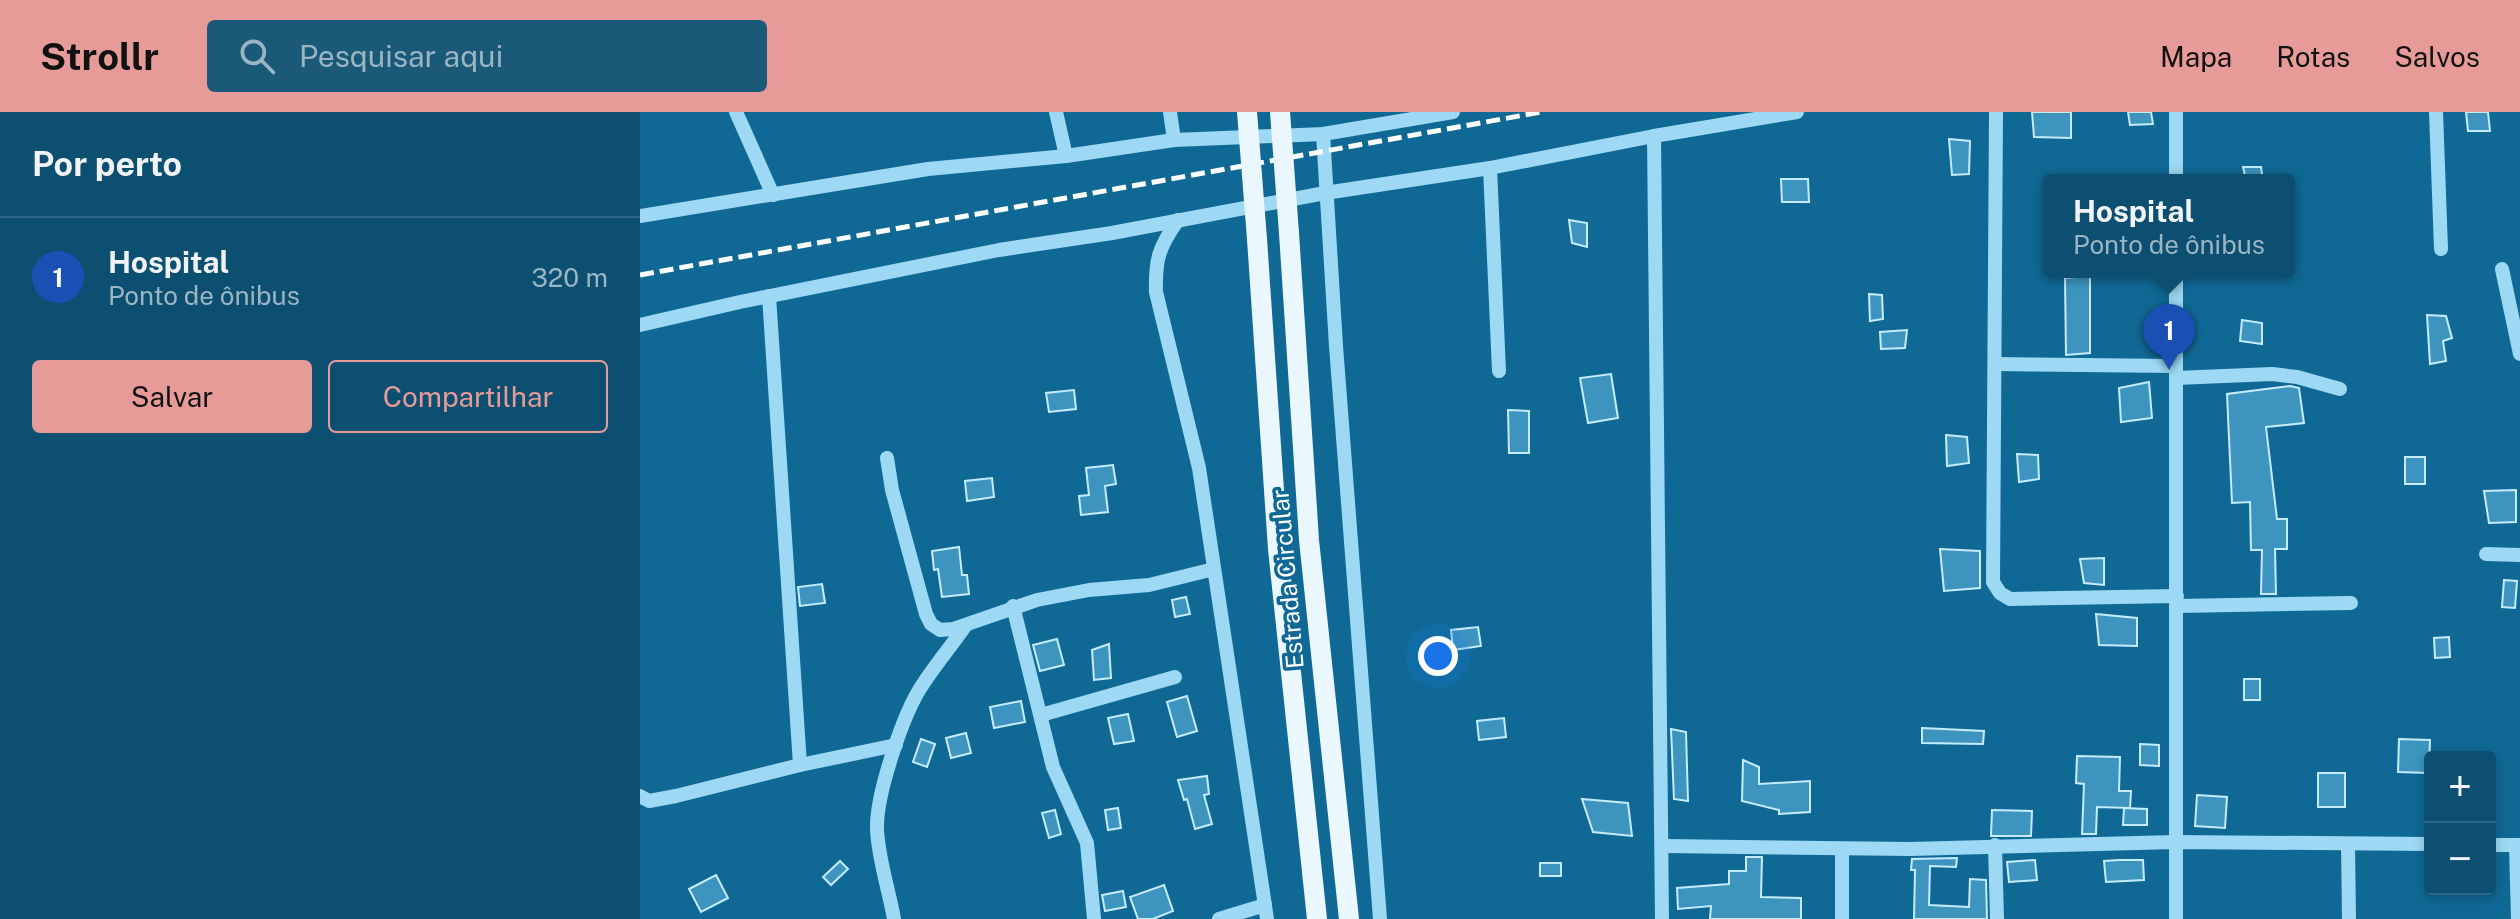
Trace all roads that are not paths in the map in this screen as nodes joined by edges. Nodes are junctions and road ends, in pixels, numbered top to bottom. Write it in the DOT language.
graph roads {
  1 [pos="736,112"];
  2 [pos="1056,112"];
  3 [pos="1170,112"];
  4 [pos="1247,112"];
  5 [pos="1280,112"];
  6 [pos="1453,112"];
  7 [pos="1797,112"];
  8 [pos="1996,112"];
  9 [pos="2176,112"];
  10 [pos="2436,112"];
  11 [pos="1323,134"];
  12 [pos="1654,136"];
  13 [pos="1174,140"];
  14 [pos="1066,156"];
  15 [pos="1490,168"];
  16 [pos="2176,174"];
  17 [pos="1325,193"];
  18 [pos="773,195"];
  19 [pos="640,216"];
  20 [pos="1178,220"];
  21 [pos="2441,249"];
  22 [pos="2502,269"];
  23 [pos="2176,278"];
  24 [pos="769,296"];
  25 [pos="640,325"];
  26 [pos="2520,354"];
  27 [pos="1995,364"];
  28 [pos="1499,371"];
  29 [pos="2176,372"];
  30 [pos="2340,389"];
  31 [pos="887,458"];
  32 [pos="2486,554"];
  33 [pos="2520,555"];
  34 [pos="1214,569"];
  35 [pos="2177,601"];
  36 [pos="2351,603"];
  37 [pos="1013,606"];
  38 [pos="966,625"];
  39 [pos="1175,677"];
  40 [pos="1041,715"];
  41 [pos="896,745"];
  42 [pos="800,765"];
  43 [pos="640,796"];
  44 [pos="2175,842"];
  45 [pos="2348,844"];
  46 [pos="2424,844"];
  47 [pos="1995,845"];
  48 [pos="2496,845"];
  49 [pos="2518,845"];
  50 [pos="1663,846"];
  51 [pos="1842,849"];
  52 [pos="1266,912"];
  53 [pos="894,919"];
  54 [pos="1094,919"];
  55 [pos="1219,919"];
  56 [pos="1317,919"];
  57 [pos="1349,919"];
  58 [pos="1380,919"];
  59 [pos="1662,919"];
  60 [pos="1842,919"];
  61 [pos="1997,919"];
  62 [pos="2176,919"];
  63 [pos="2349,919"];
  64 [pos="2518,919"];
  1 -- 18 [label="street"];
  2 -- 14 [label="street"];
  3 -- 13 [label="street"];
  4 -- 56 [label="main road, Estrada Circular, bridge"];
  5 -- 57 [label="main road, Estrada Circular, bridge"];
  6 -- 11 [label="street"];
  7 -- 12 [label="street"];
  8 -- 27 [label="street"];
  9 -- 16 [label="street"];
  10 -- 21 [label="street"];
  11 -- 13 [label="street"];
  11 -- 17 [label="street"];
  12 -- 15 [label="street"];
  12 -- 50 [label="street"];
  13 -- 14 [label="street"];
  14 -- 18 [label="street"];
  15 -- 17 [label="street"];
  15 -- 28 [label="street"];
  17 -- 20 [label="street"];
  17 -- 58 [label="street"];
  18 -- 19 [label="street"];
  20 -- 24 [label="street"];
  20 -- 34 [label="street"];
  22 -- 26 [label="street"];
  23 -- 29 [label="street"];
  24 -- 25 [label="street"];
  24 -- 42 [label="street"];
  27 -- 29 [label="street"];
  27 -- 35 [label="street"];
  29 -- 30 [label="street"];
  29 -- 35 [label="street"];
  31 -- 38 [label="street"];
  32 -- 33 [label="street"];
  34 -- 37 [label="street"];
  34 -- 52 [label="street"];
  35 -- 36 [label="street"];
  35 -- 44 [label="street"];
  37 -- 38 [label="street"];
  37 -- 40 [label="street"];
  38 -- 41 [label="street"];
  39 -- 40 [label="street"];
  40 -- 54 [label="street"];
  41 -- 42 [label="street"];
  41 -- 53 [label="street"];
  42 -- 43 [label="street"];
  44 -- 45 [label="street"];
  44 -- 47 [label="street"];
  44 -- 62 [label="street"];
  45 -- 46 [label="street"];
  45 -- 63 [label="street"];
  47 -- 51 [label="street"];
  47 -- 61 [label="street"];
  48 -- 49 [label="street"];
  49 -- 64 [label="street"];
  50 -- 51 [label="street"];
  50 -- 59 [label="street"];
  51 -- 60 [label="street"];
  52 -- 55 [label="street"];
}
